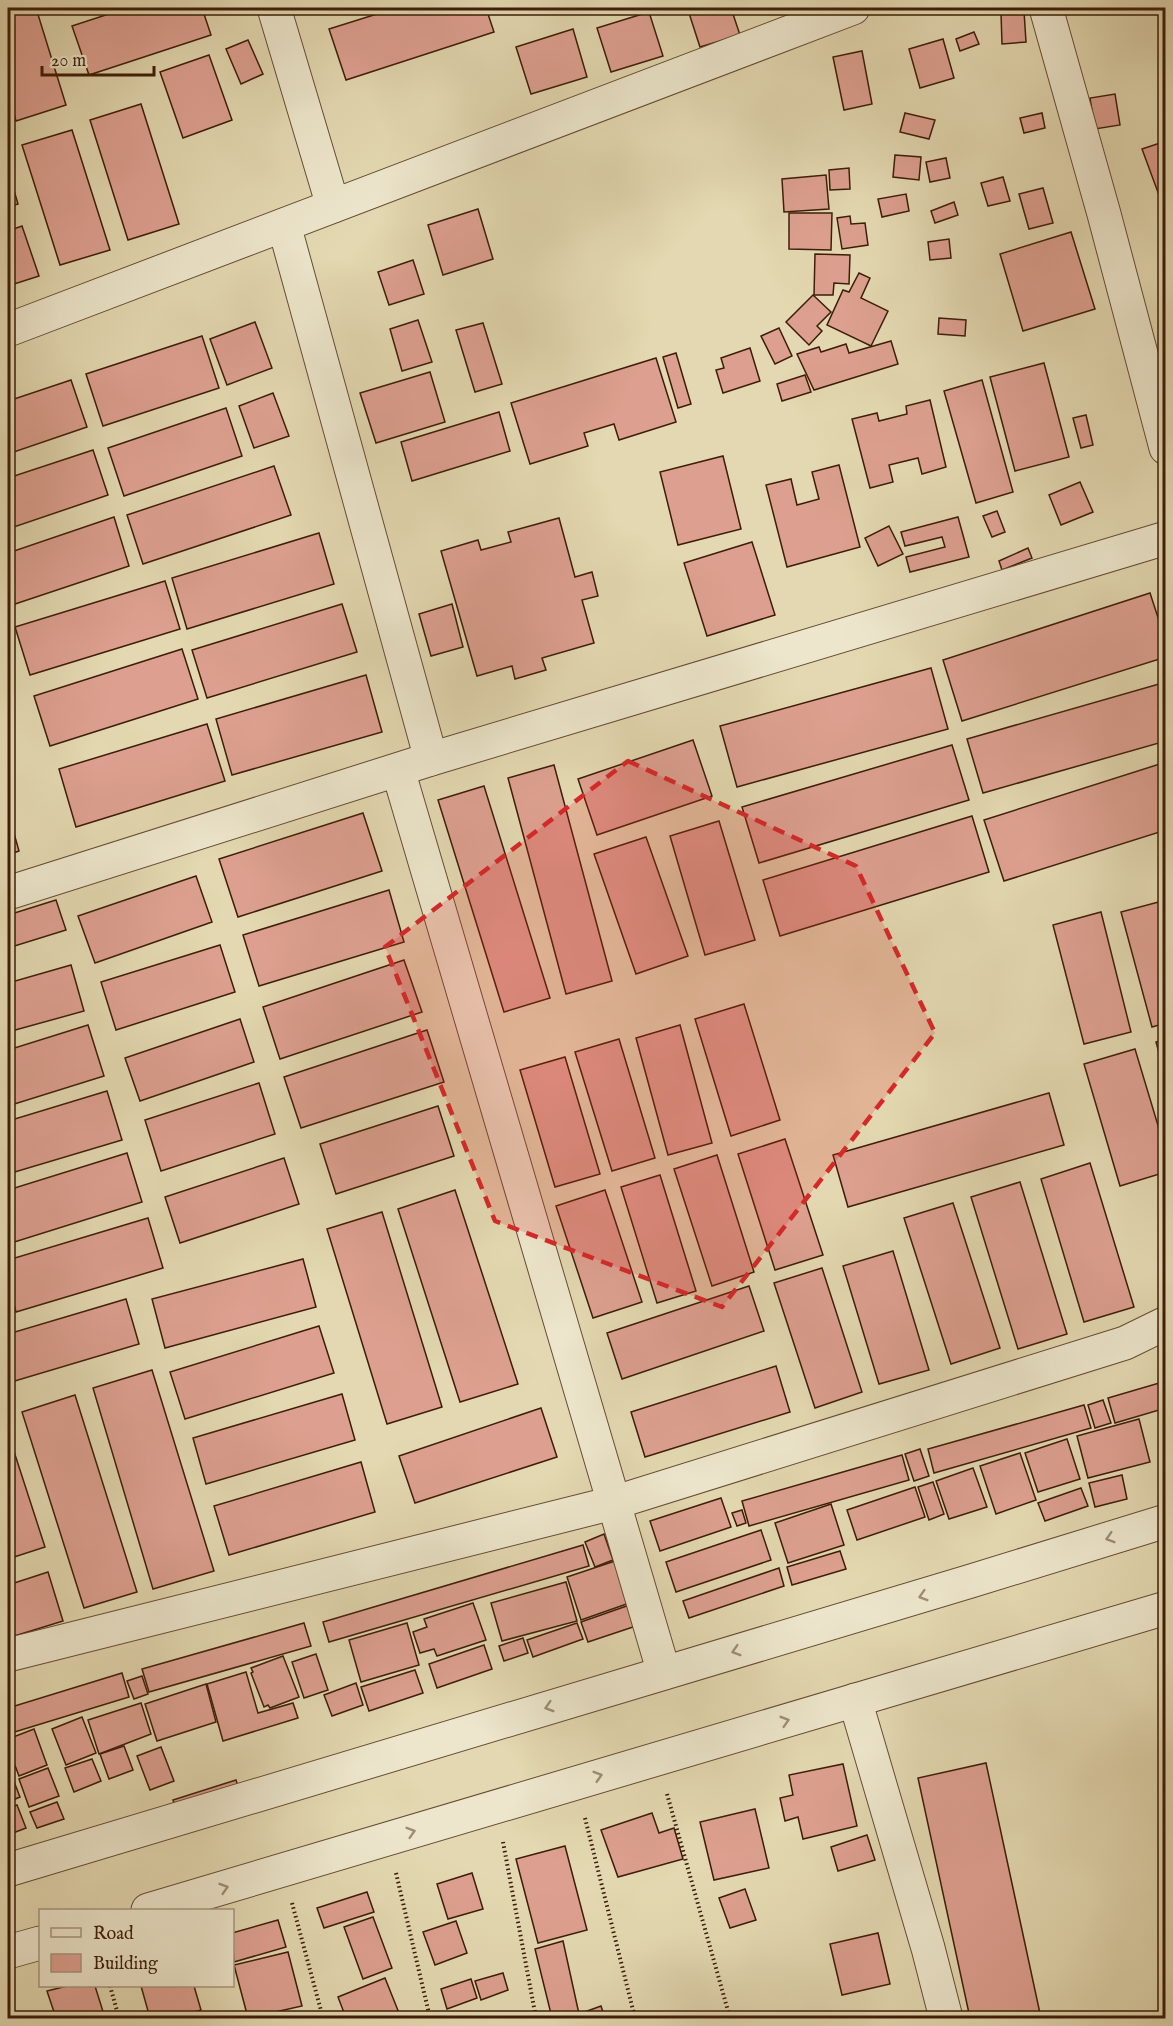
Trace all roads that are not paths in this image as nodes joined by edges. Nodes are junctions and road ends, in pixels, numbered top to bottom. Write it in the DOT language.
graph roads {
  1 [pos="274,8"];
  2 [pos="853,8"];
  3 [pos="1046,8"];
  4 [pos="333,206"];
  5 [pos="284,225"];
  6 [pos="8,330"];
  7 [pos="1166,448"];
  8 [pos="1166,538"];
  9 [pos="431,759"];
  10 [pos="398,770"];
  11 [pos="8,892"];
  12 [pos="1166,1323"];
  13 [pos="614,1503"];
  14 [pos="1166,1521"];
  15 [pos="1166,1608"];
  16 [pos="8,1655"];
  17 [pos="663,1673"];
  18 [pos="855,1700"];
  19 [pos="8,1870"];
  20 [pos="155,1909"];
  21 [pos="39,1942"];
  22 [pos="8,1952"];
  23 [pos="946,2019"];
  1 -- 4 [label="street"];
  2 -- 4 [label="street"];
  3 -- 7 [label="street"];
  4 -- 5 [label="street"];
  5 -- 6 [label="street"];
  5 -- 9 [label="street"];
  8 -- 9 [label="street"];
  9 -- 10 [label="street"];
  10 -- 11 [label="street"];
  10 -- 13 [label="street"];
  12 -- 13 [label="street"];
  13 -- 16 [label="street"];
  13 -- 17 [label="street"];
  14 -- 17 [label="street, one-way"];
  15 -- 18 [label="street"];
  17 -- 19 [label="street, one-way"];
  20 -- 18 [label="street, one-way"];
  18 -- 23 [label="street"];
  21 -- 22 [label="street"];
}
